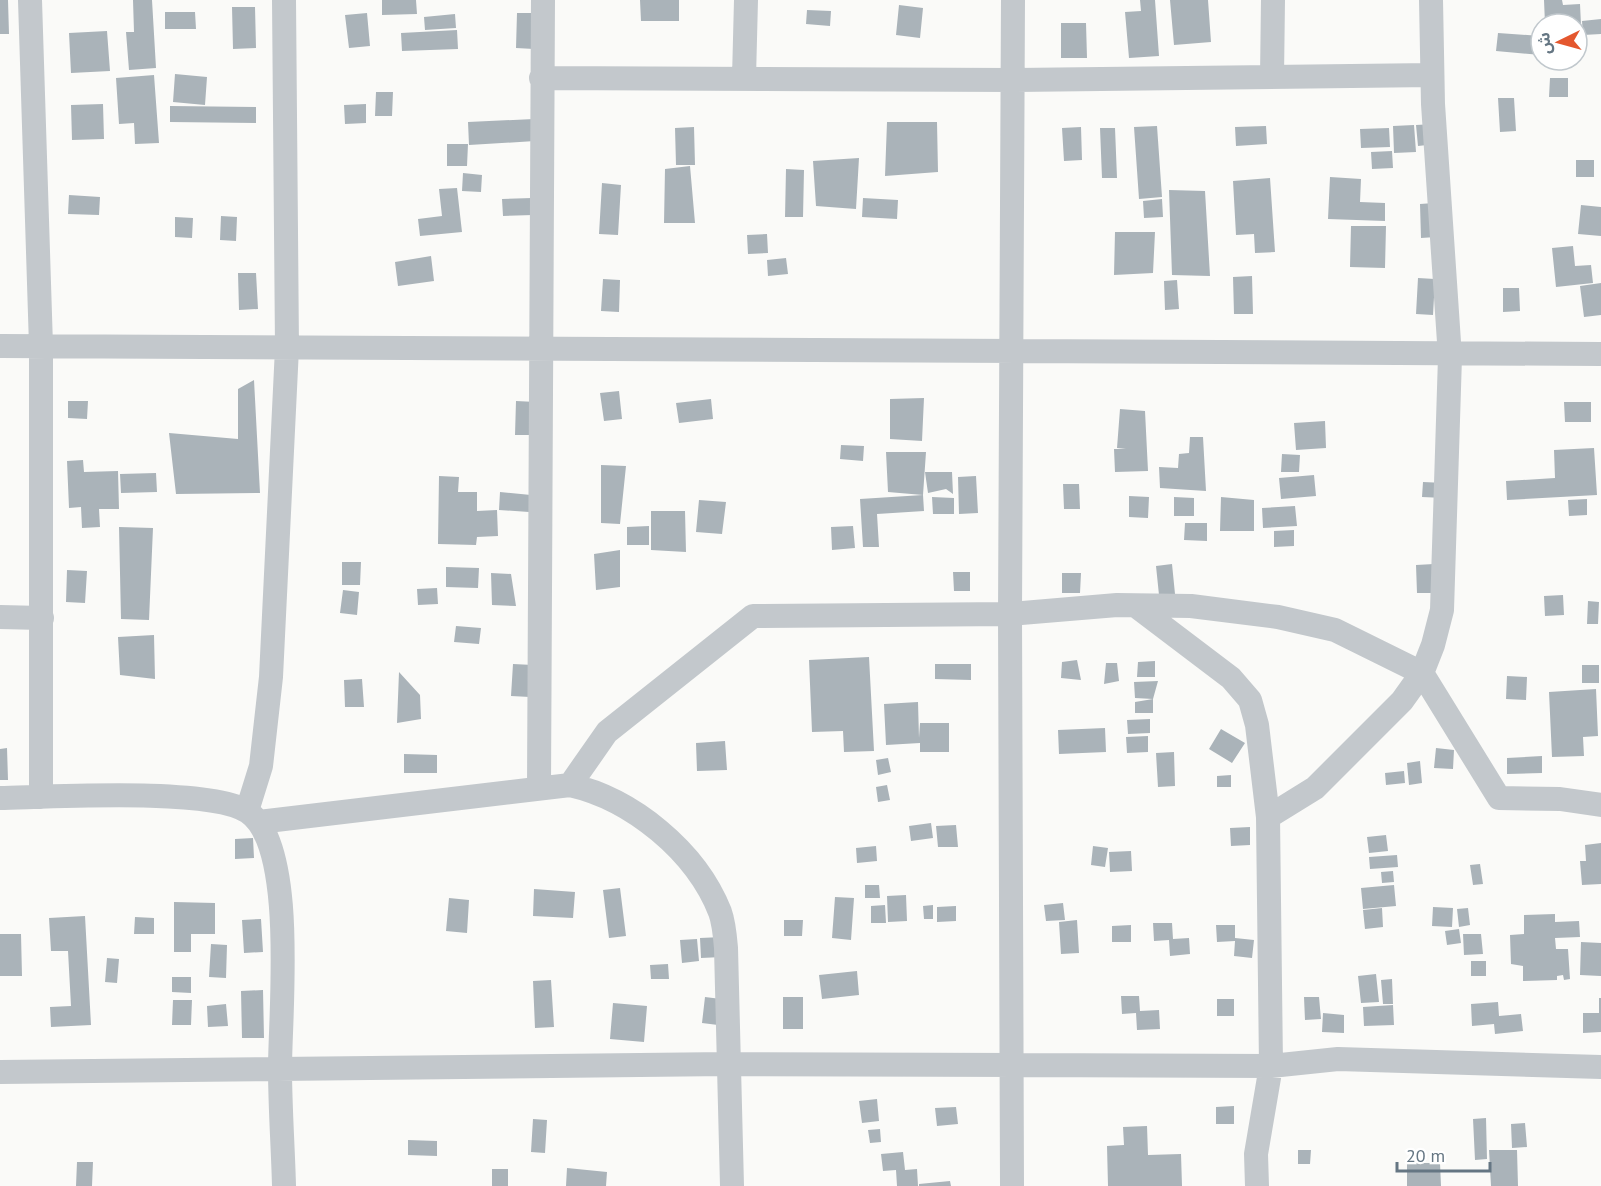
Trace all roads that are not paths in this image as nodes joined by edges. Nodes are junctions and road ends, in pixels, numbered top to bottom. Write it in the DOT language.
graph roads {
  1 [pos="30,0"];
  2 [pos="284,0"];
  3 [pos="543,0"];
  4 [pos="746,0"];
  5 [pos="1013,0"];
  6 [pos="1273,0"];
  7 [pos="1431,0"];
  8 [pos="1432,75"];
  9 [pos="1272,77"];
  10 [pos="541,78"];
  11 [pos="744,78"];
  12 [pos="1013,80"];
  13 [pos="0,346"];
  14 [pos="41,346"];
  15 [pos="287,348"];
  16 [pos="541,349"];
  17 [pos="1011,351"];
  18 [pos="1449,353"];
  19 [pos="1601,354"];
  20 [pos="1136,606"];
  21 [pos="1010,614"];
  22 [pos="0,617"];
  23 [pos="42,618"];
  24 [pos="1422,674"];
  25 [pos="570,785"];
  26 [pos="539,787"];
  27 [pos="40,797"];
  28 [pos="0,798"];
  29 [pos="1601,805"];
  30 [pos="253,817"];
  31 [pos="1268,817"];
  32 [pos="1013,1063"];
  33 [pos="727,1064"];
  34 [pos="1271,1066"];
  35 [pos="1601,1067"];
  36 [pos="280,1068"];
  37 [pos="0,1072"];
  38 [pos="284,1186"];
  39 [pos="732,1186"];
  40 [pos="1012,1186"];
  41 [pos="1257,1186"];
  1 -- 14 [label="street"];
  2 -- 15 [label="street"];
  3 -- 10 [label="street"];
  4 -- 11 [label="street"];
  5 -- 12 [label="street"];
  6 -- 9 [label="street"];
  7 -- 8 [label="street"];
  8 -- 9 [label="street"];
  8 -- 18 [label="street"];
  9 -- 12 [label="street"];
  10 -- 11 [label="street"];
  10 -- 16 [label="street"];
  11 -- 12 [label="street"];
  12 -- 17 [label="street"];
  13 -- 14 [label="street"];
  14 -- 15 [label="street"];
  14 -- 23 [label="street"];
  15 -- 16 [label="street"];
  15 -- 30 [label="street"];
  16 -- 17 [label="street"];
  16 -- 26 [label="street"];
  17 -- 18 [label="street"];
  17 -- 21 [label="street"];
  18 -- 19 [label="street"];
  18 -- 24 [label="street"];
  20 -- 21 [label="street"];
  20 -- 24 [label="street"];
  20 -- 31 [label="street"];
  21 -- 25 [label="street"];
  21 -- 32 [label="street"];
  22 -- 23 [label="street"];
  23 -- 27 [label="street"];
  24 -- 29 [label="street"];
  24 -- 31 [label="street"];
  25 -- 26 [label="street"];
  25 -- 33 [label="street"];
  26 -- 30 [label="street"];
  27 -- 28 [label="street"];
  27 -- 30 [label="street"];
  30 -- 36 [label="street"];
  31 -- 34 [label="street"];
  32 -- 33 [label="street"];
  32 -- 34 [label="street"];
  32 -- 40 [label="street"];
  33 -- 36 [label="street"];
  33 -- 39 [label="street"];
  34 -- 35 [label="street"];
  34 -- 41 [label="street"];
  36 -- 37 [label="street"];
  36 -- 38 [label="street"];
}
